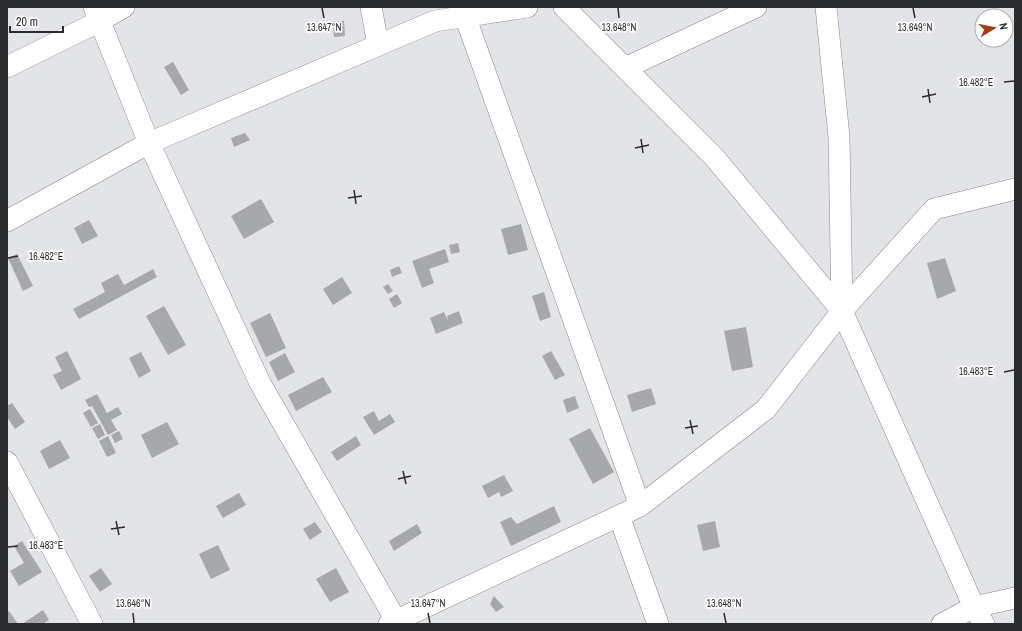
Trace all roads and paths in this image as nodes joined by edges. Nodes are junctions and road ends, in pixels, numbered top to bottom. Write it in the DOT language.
graph roads {
  1 [pos="124,7"];
  2 [pos="372,7"];
  3 [pos="527,7"];
  4 [pos="564,7"];
  5 [pos="756,7"];
  6 [pos="826,7"];
  7 [pos="97,14"];
  8 [pos="465,16"];
  9 [pos="378,45"];
  10 [pos="7,67"];
  11 [pos="625,68"];
  12 [pos="149,143"];
  13 [pos="1015,189"];
  14 [pos="7,221"];
  15 [pos="842,311"];
  16 [pos="7,462"];
  17 [pos="640,506"];
  18 [pos="619,516"];
  19 [pos="1015,598"];
  20 [pos="979,615"];
  21 [pos="394,623"];
  22 [pos="92,624"];
  23 [pos="658,624"];
  24 [pos="942,624"];
  1 -- 7 [label="street"];
  2 -- 9 [label="street"];
  3 -- 8 [label="street"];
  4 -- 11 [label="street"];
  5 -- 11 [label="street"];
  6 -- 15 [label="street"];
  7 -- 10 [label="street"];
  7 -- 12 [label="street"];
  8 -- 9 [label="street"];
  8 -- 17 [label="street"];
  9 -- 12 [label="street"];
  11 -- 15 [label="street"];
  12 -- 14 [label="street"];
  12 -- 21 [label="street"];
  13 -- 15 [label="street"];
  15 -- 17 [label="street"];
  15 -- 20 [label="street"];
  16 -- 22 [label="street"];
  17 -- 18 [label="street"];
  18 -- 21 [label="street"];
  18 -- 23 [label="street"];
  19 -- 20 [label="street"];
  20 -- 24 [label="street"];
}
